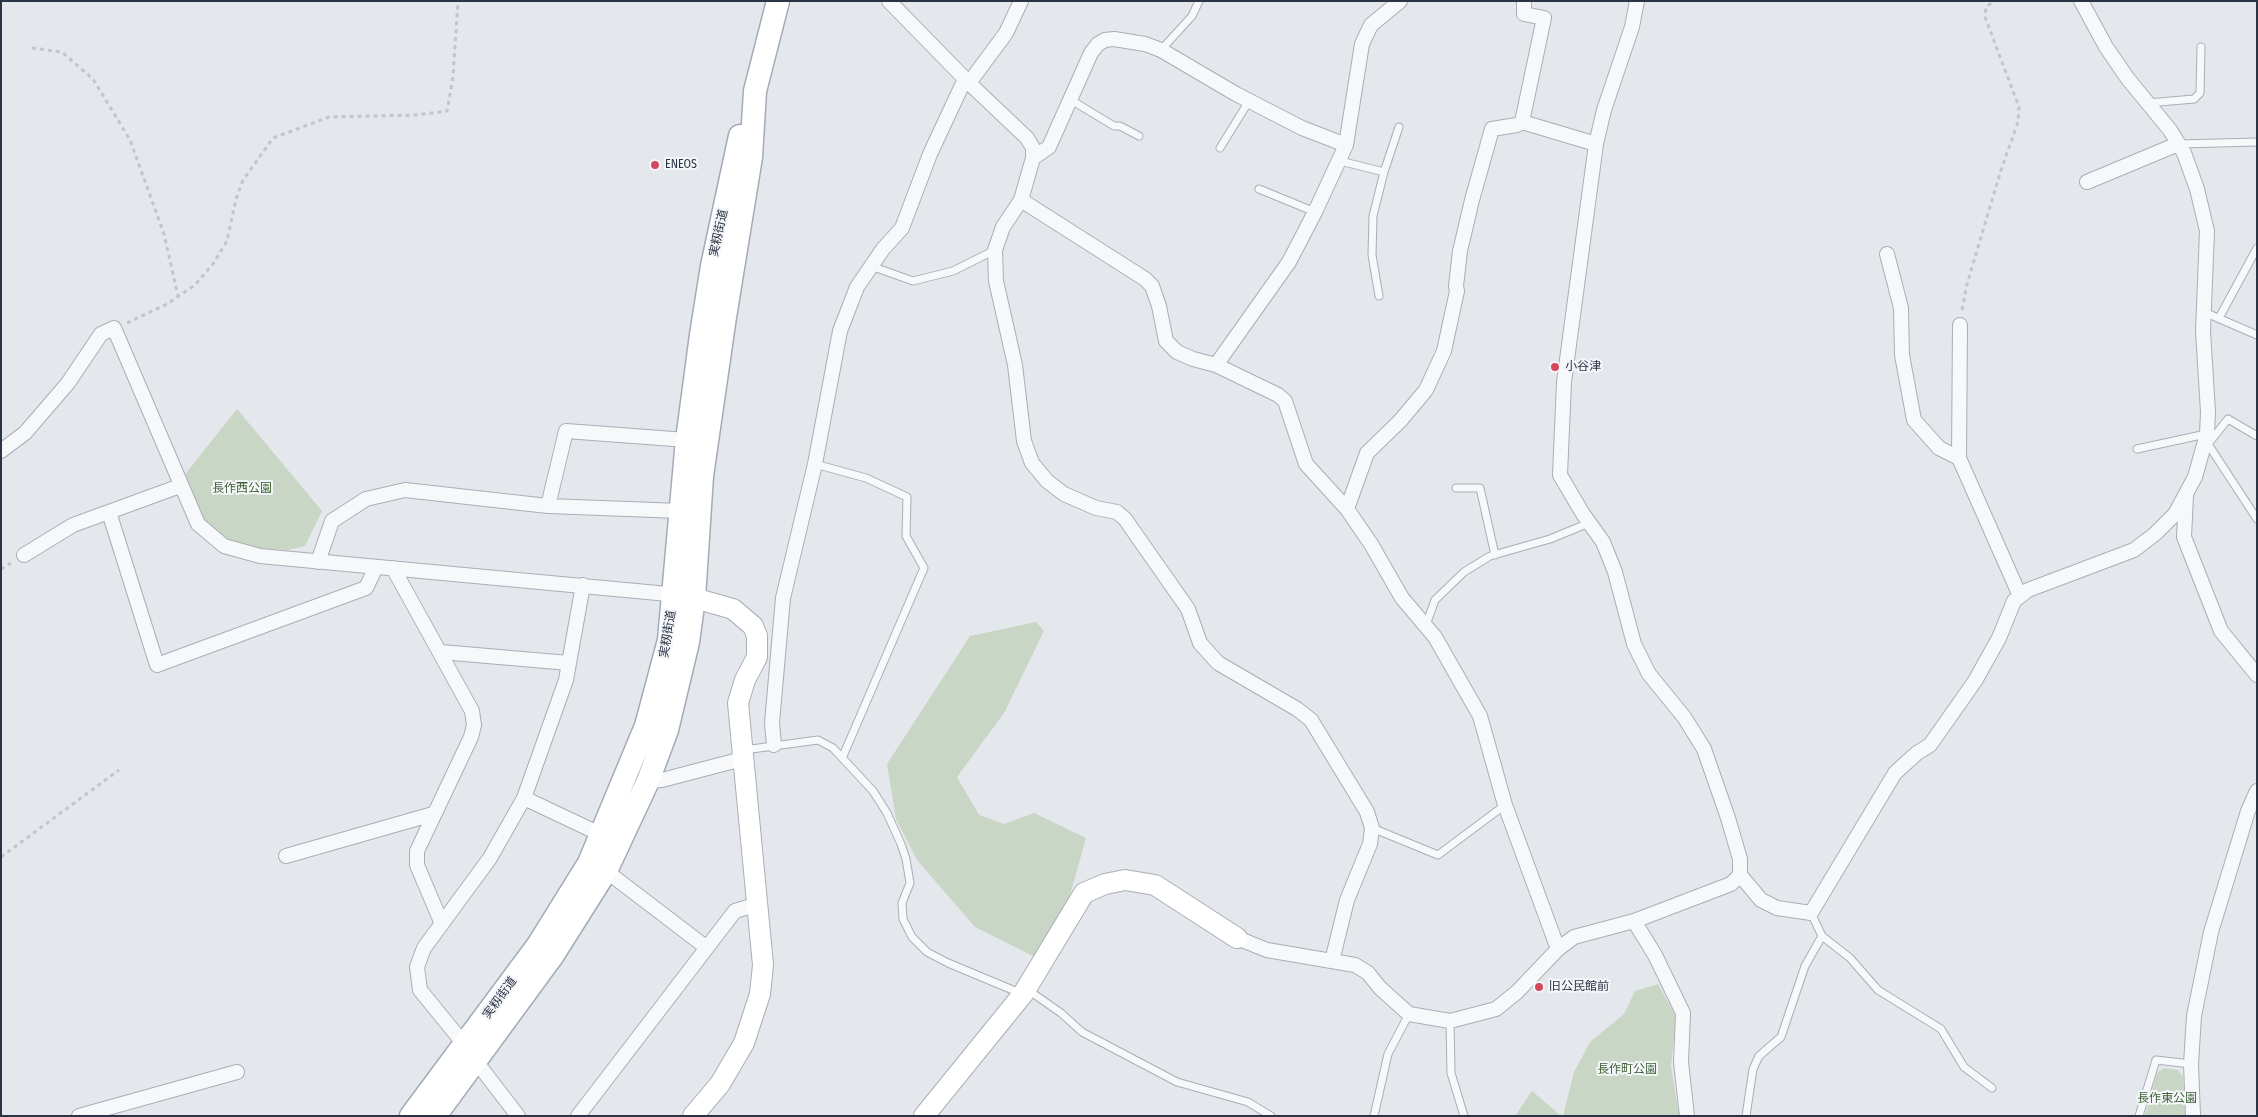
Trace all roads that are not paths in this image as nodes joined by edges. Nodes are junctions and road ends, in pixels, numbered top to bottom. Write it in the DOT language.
graph roads {
  1 [pos="778,1"];
  2 [pos="1021,1"];
  3 [pos="1199,1"];
  4 [pos="1400,1"];
  5 [pos="1524,1"];
  6 [pos="1637,1"];
  7 [pos="2081,1"];
  8 [pos="891,2"];
  9 [pos="2201,46"];
  10 [pos="1161,50"];
  11 [pos="967,81"];
  12 [pos="756,91"];
  13 [pos="1071,100"];
  14 [pos="1249,100"];
  15 [pos="2147,103"];
  16 [pos="1522,122"];
  17 [pos="1399,127"];
  18 [pos="1139,136"];
  19 [pos="2257,142"];
  20 [pos="1596,144"];
  21 [pos="2178,144"];
  22 [pos="1346,145"];
  23 [pos="1220,148"];
  24 [pos="1033,158"];
  25 [pos="1340,161"];
  26 [pos="1384,172"];
  27 [pos="2087,182"];
  28 [pos="1259,189"];
  29 [pos="1021,200"];
  30 [pos="1315,212"];
  31 [pos="2257,248"];
  32 [pos="995,250"];
  33 [pos="1887,254"];
  34 [pos="871,266"];
  35 [pos="1379,296"];
  36 [pos="2204,312"];
  37 [pos="2219,318"];
  38 [pos="1960,326"];
  39 [pos="2257,335"];
  40 [pos="1216,365"];
  41 [pos="2257,436"];
  42 [pos="2207,439"];
  43 [pos="687,440"];
  44 [pos="2137,449"];
  45 [pos="1,451"];
  46 [pos="1959,458"];
  47 [pos="815,464"];
  48 [pos="180,486"];
  49 [pos="1456,488"];
  50 [pos="2186,496"];
  51 [pos="548,506"];
  52 [pos="1347,509"];
  53 [pos="681,511"];
  54 [pos="108,512"];
  55 [pos="2257,519"];
  56 [pos="1589,522"];
  57 [pos="24,554"];
  58 [pos="1495,555"];
  59 [pos="318,562"];
  60 [pos="376,567"];
  61 [pos="393,568"];
  62 [pos="583,585"];
  63 [pos="684,596"];
  64 [pos="2020,596"];
  65 [pos="1426,625"];
  66 [pos="441,652"];
  67 [pos="569,663"];
  68 [pos="2257,675"];
  69 [pos="774,745"];
  70 [pos="742,755"];
  71 [pos="843,756"];
  72 [pos="648,781"];
  73 [pos="2257,791"];
  74 [pos="524,798"];
  75 [pos="1505,805"];
  76 [pos="433,814"];
  77 [pos="1372,828"];
  78 [pos="600,834"];
  79 [pos="286,856"];
  80 [pos="606,871"];
  81 [pos="1740,875"];
  82 [pos="758,904"];
  83 [pos="1811,913"];
  84 [pos="1634,921"];
  85 [pos="442,924"];
  86 [pos="1822,936"];
  87 [pos="1237,938"];
  88 [pos="707,948"];
  89 [pos="1558,949"];
  90 [pos="1332,961"];
  91 [pos="1024,991"];
  92 [pos="1409,1014"];
  93 [pos="1450,1021"];
  94 [pos="470,1052"];
  95 [pos="2191,1064"];
  96 [pos="237,1072"];
  97 [pos="1992,1088"];
  98 [pos="79,1116"];
  99 [pos="411,1116"];
  100 [pos="435,1116"];
  101 [pos="518,1116"];
  102 [pos="578,1116"];
  103 [pos="693,1116"];
  104 [pos="924,1116"];
  105 [pos="1271,1116"];
  106 [pos="1374,1116"];
  107 [pos="1464,1116"];
  108 [pos="1687,1116"];
  109 [pos="1746,1116"];
  110 [pos="2140,1116"];
  111 [pos="2193,1116"];
  1 -- 12 [label="main road, 実籾街道"];
  2 -- 11 [label="street"];
  3 -- 10 [label="lane"];
  4 -- 22 [label="street"];
  5 -- 16 [label="street"];
  6 -- 20 [label="street"];
  7 -- 15 [label="street"];
  8 -- 11 [label="street"];
  9 -- 15 [label="lane"];
  10 -- 13 [label="street"];
  10 -- 14 [label="street"];
  11 -- 24 [label="street"];
  11 -- 34 [label="street"];
  12 -- 43 [label="main road, 実籾街道"];
  12 -- 63 [label="main road, 実籾街道"];
  13 -- 18 [label="lane"];
  13 -- 24 [label="street"];
  14 -- 22 [label="street"];
  14 -- 23 [label="lane"];
  15 -- 21 [label="street"];
  16 -- 20 [label="street"];
  16 -- 52 [label="street"];
  17 -- 26 [label="lane"];
  19 -- 21 [label="lane"];
  20 -- 56 [label="street"];
  21 -- 27 [label="street"];
  21 -- 36 [label="street"];
  22 -- 25 [label="street"];
  24 -- 29 [label="street"];
  25 -- 26 [label="lane"];
  25 -- 30 [label="street"];
  26 -- 35 [label="lane"];
  28 -- 30 [label="lane"];
  29 -- 32 [label="street"];
  29 -- 40 [label="street"];
  30 -- 40 [label="street"];
  31 -- 37 [label="lane"];
  32 -- 34 [label="lane"];
  32 -- 77 [label="street"];
  33 -- 46 [label="street"];
  34 -- 47 [label="street"];
  36 -- 37 [label="lane"];
  36 -- 42 [label="street"];
  37 -- 39 [label="lane"];
  38 -- 46 [label="street"];
  40 -- 52 [label="street"];
  41 -- 42 [label="lane"];
  42 -- 44 [label="lane"];
  42 -- 50 [label="street"];
  42 -- 55 [label="lane"];
  43 -- 51 [label="street"];
  43 -- 53 [label="main road, 実籾街道"];
  45 -- 48 [label="street"];
  46 -- 64 [label="street"];
  47 -- 69 [label="street"];
  47 -- 71 [label="lane"];
  48 -- 54 [label="street"];
  48 -- 59 [label="street"];
  49 -- 58 [label="lane"];
  50 -- 64 [label="street"];
  50 -- 68 [label="street"];
  51 -- 53 [label="street"];
  51 -- 59 [label="street"];
  52 -- 65 [label="street"];
  53 -- 63 [label="main road, 実籾街道"];
  54 -- 57 [label="street"];
  54 -- 60 [label="street"];
  56 -- 58 [label="lane"];
  56 -- 81 [label="street"];
  58 -- 65 [label="lane"];
  59 -- 60 [label="street"];
  60 -- 61 [label="street"];
  61 -- 62 [label="street"];
  61 -- 66 [label="street"];
  62 -- 63 [label="street"];
  62 -- 67 [label="street"];
  63 -- 70 [label="street"];
  63 -- 72 [label="main road, 実籾街道"];
  63 -- 78 [label="main road, 実籾街道"];
  64 -- 83 [label="street"];
  65 -- 75 [label="street"];
  66 -- 67 [label="street"];
  66 -- 76 [label="street"];
  67 -- 74 [label="street"];
  69 -- 70 [label="lane"];
  69 -- 71 [label="lane"];
  70 -- 72 [label="street"];
  70 -- 82 [label="street"];
  71 -- 91 [label="lane"];
  72 -- 80 [label="main road, 実籾街道"];
  73 -- 95 [label="street"];
  74 -- 78 [label="street"];
  74 -- 85 [label="street"];
  75 -- 77 [label="lane"];
  75 -- 89 [label="street"];
  76 -- 79 [label="street"];
  76 -- 85 [label="street"];
  77 -- 90 [label="street"];
  78 -- 94 [label="main road, 実籾街道"];
  80 -- 88 [label="street"];
  80 -- 94 [label="main road, 実籾街道"];
  81 -- 83 [label="street"];
  81 -- 84 [label="street"];
  82 -- 88 [label="street"];
  82 -- 103 [label="street"];
  83 -- 86 [label="lane"];
  84 -- 89 [label="street"];
  84 -- 108 [label="street"];
  85 -- 94 [label="street"];
  86 -- 97 [label="lane"];
  86 -- 109 [label="lane"];
  87 -- 90 [label="street"];
  87 -- 91 [label="street"];
  88 -- 102 [label="street"];
  89 -- 93 [label="street"];
  90 -- 92 [label="street"];
  91 -- 104 [label="street"];
  91 -- 105 [label="lane"];
  92 -- 93 [label="street"];
  92 -- 106 [label="lane"];
  93 -- 107 [label="lane"];
  94 -- 99 [label="main road, 実籾街道"];
  94 -- 100 [label="main road, 実籾街道"];
  94 -- 101 [label="street"];
  95 -- 110 [label="lane"];
  95 -- 111 [label="street"];
  96 -- 98 [label="street"];
}
